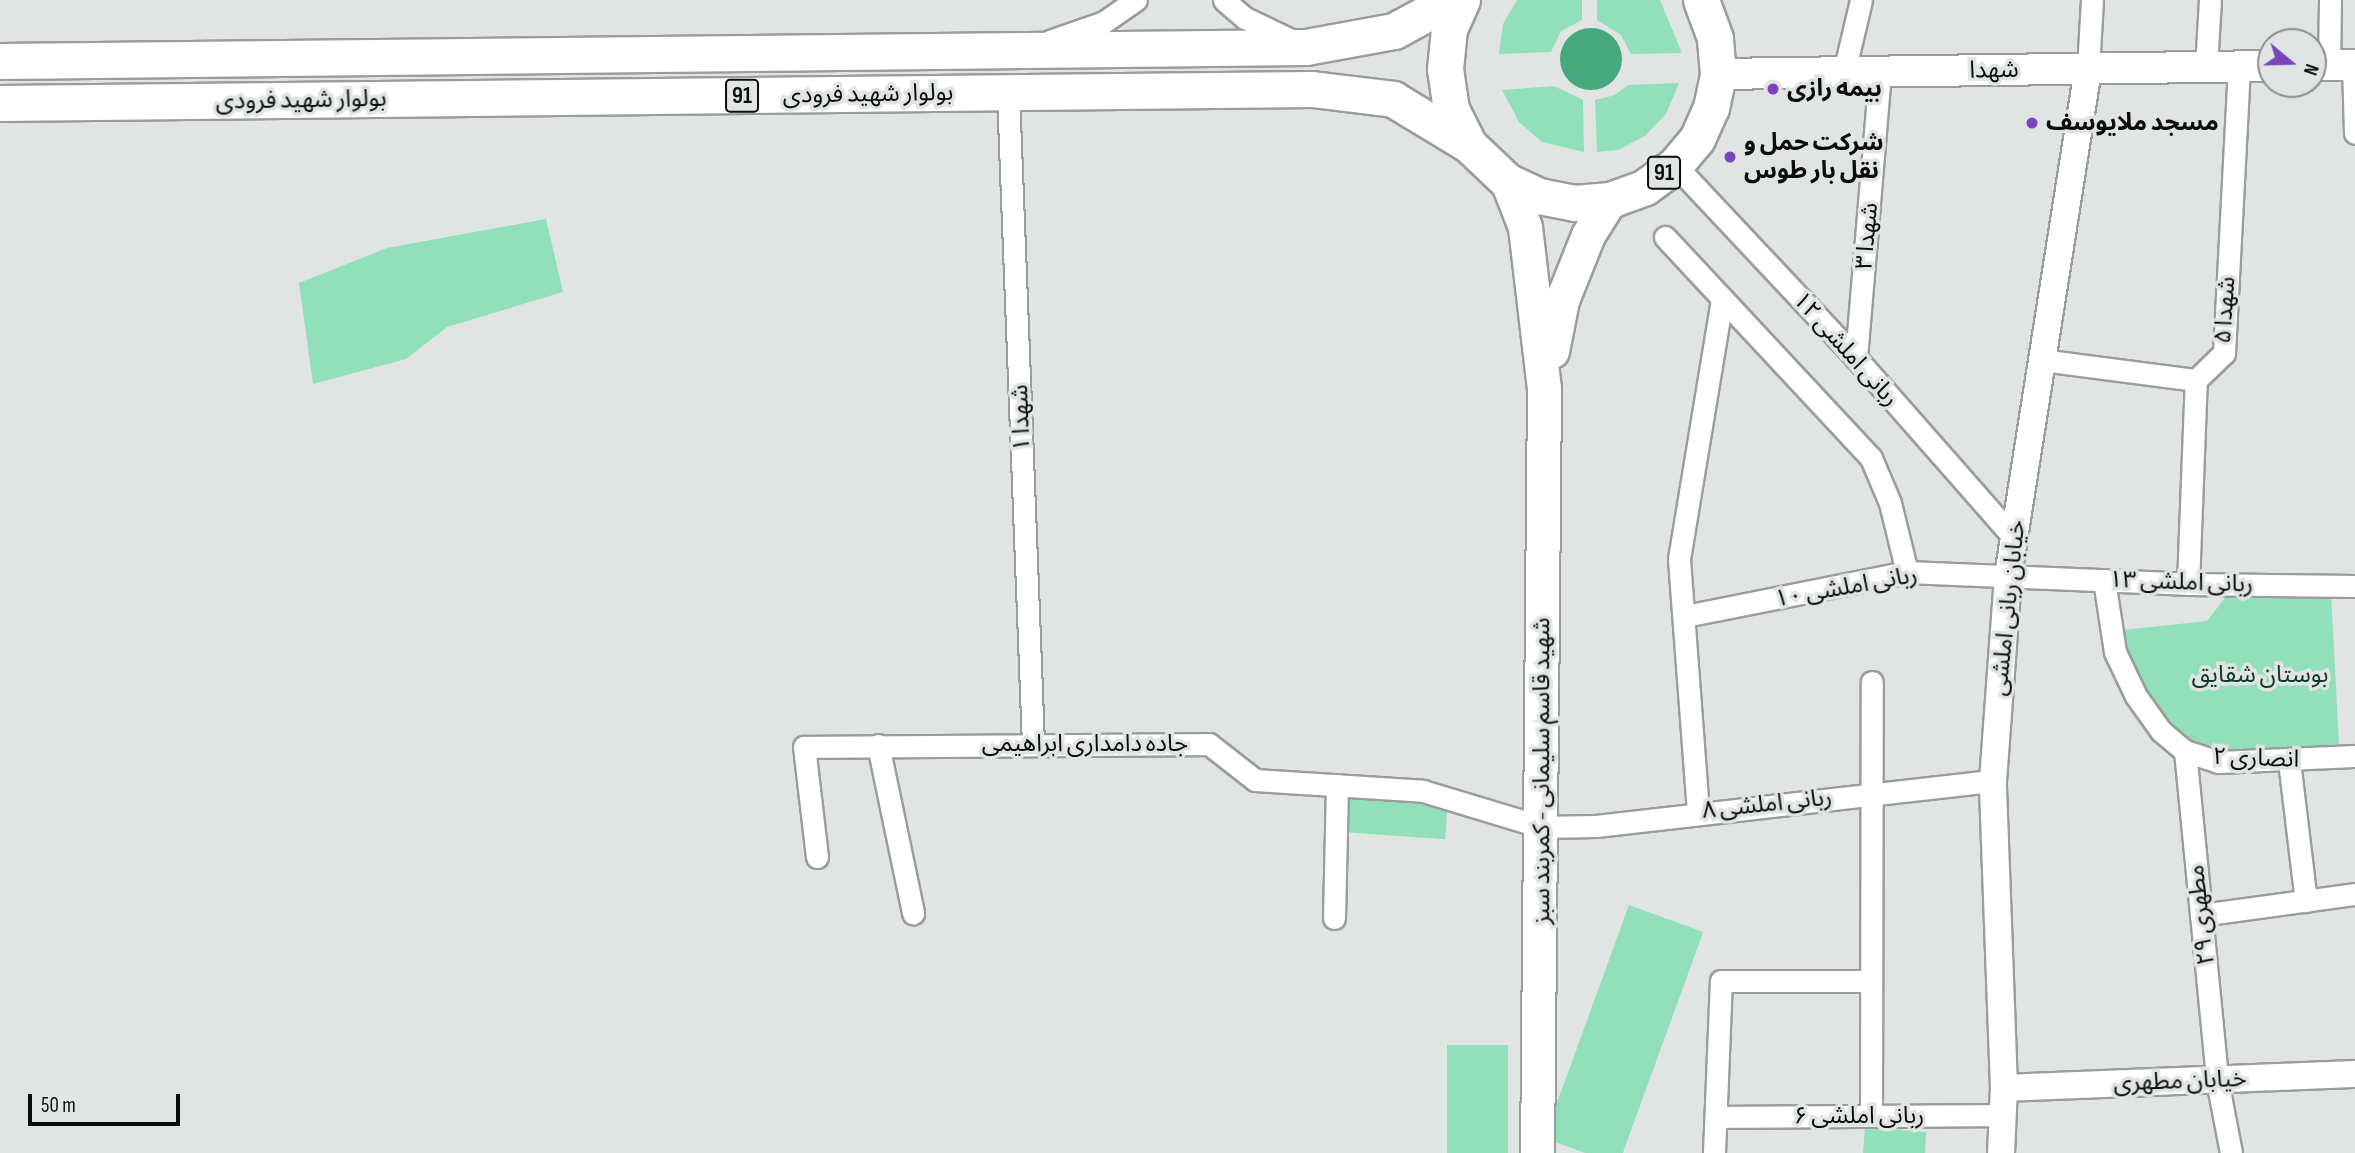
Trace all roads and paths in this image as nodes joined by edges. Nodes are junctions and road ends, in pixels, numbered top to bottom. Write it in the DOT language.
graph roads {
  1 [pos="1136,0"];
  2 [pos="1224,0"];
  3 [pos="1451,0"];
  4 [pos="1462,0"];
  5 [pos="1701,0"];
  6 [pos="1861,0"];
  7 [pos="2092,0"];
  8 [pos="2210,0"];
  9 [pos="2330,0"];
  10 [pos="1306,47"];
  11 [pos="1029,48"];
  12 [pos="0,61"];
  13 [pos="2338,65"];
  14 [pos="2239,66"];
  15 [pos="2257,66"];
  16 [pos="2206,67"];
  17 [pos="2088,69"];
  18 [pos="1844,72"];
  19 [pos="1880,72"];
  20 [pos="1718,74"];
  21 [pos="1008,93"];
  22 [pos="0,103"];
  23 [pos="2355,133"];
  24 [pos="1469,145"];
  25 [pos="1675,165"];
  26 [pos="1507,181"];
  27 [pos="1610,200"];
  28 [pos="1665,237"];
  29 [pos="1722,299"];
  30 [pos="1856,358"];
  31 [pos="2042,360"];
  32 [pos="2196,380"];
  33 [pos="1544,388"];
  34 [pos="2013,537"];
  35 [pos="1907,572"];
  36 [pos="2008,576"];
  37 [pos="2104,580"];
  38 [pos="2188,584"];
  39 [pos="2355,586"];
  40 [pos="1685,616"];
  41 [pos="1872,682"];
  42 [pos="1033,744"];
  43 [pos="878,745"];
  44 [pos="2185,751"];
  45 [pos="2355,756"];
  46 [pos="2289,761"];
  47 [pos="1993,781"];
  48 [pos="1337,785"];
  49 [pos="1871,792"];
  50 [pos="1698,811"];
  51 [pos="1542,827"];
  52 [pos="817,857"];
  53 [pos="2355,894"];
  54 [pos="2306,901"];
  55 [pos="913,913"];
  56 [pos="2201,915"];
  57 [pos="1334,918"];
  58 [pos="1870,981"];
  59 [pos="2355,1074"];
  60 [pos="2217,1080"];
  61 [pos="2004,1088"];
  62 [pos="2003,1115"];
  63 [pos="1871,1116"];
  64 [pos="1716,1117"];
  65 [pos="1537,1153"];
  66 [pos="1714,1153"];
  67 [pos="2001,1153"];
  68 [pos="2231,1153"];
  1 -- 11 [label="street"];
  2 -- 10 [label="street"];
  3 -- 10 [label="highway, بولوار شهید فرودی / 91"];
  4 -- 24 [label="highway, 91"];
  5 -- 20 [label="highway, 91"];
  6 -- 18 [label="street"];
  7 -- 17 [label="street"];
  8 -- 16 [label="street"];
  9 -- 13 [label="street"];
  10 -- 11 [label="highway, بولوار شهید فرودی / 91"];
  11 -- 12 [label="highway, بولوار شهید فرودی / 91"];
  13 -- 23 [label="street"];
  14 -- 15 [label="main road, شهدا"];
  14 -- 16 [label="main road, شهدا"];
  14 -- 32 [label="street, شهدا ۵"];
  16 -- 17 [label="main road, شهدا"];
  17 -- 19 [label="main road, شهدا"];
  17 -- 31 [label="street, خیابان ربانی املشی"];
  18 -- 19 [label="main road, شهدا"];
  18 -- 20 [label="main road, شهدا"];
  19 -- 30 [label="street, شهدا ۳"];
  20 -- 25 [label="highway, 91"];
  21 -- 22 [label="highway, بولوار شهید فرودی / 91"];
  21 -- 24 [label="highway, بولوار شهید فرودی / 91"];
  21 -- 42 [label="street, شهدا ۱"];
  24 -- 26 [label="highway, 91"];
  25 -- 27 [label="highway, 91"];
  25 -- 30 [label="street, ربانی املشی ۱۲"];
  26 -- 27 [label="highway, 91"];
  26 -- 33 [label="main road"];
  27 -- 33 [label="main road"];
  28 -- 29 [label="street"];
  29 -- 35 [label="street"];
  29 -- 40 [label="street"];
  30 -- 34 [label="street, ربانی املشی ۱۲"];
  31 -- 32 [label="street"];
  31 -- 34 [label="street, خیابان ربانی املشی"];
  32 -- 38 [label="street"];
  33 -- 51 [label="main road, شهید قاسم سلیمانی - کمربند سبز"];
  34 -- 36 [label="street, خیابان ربانی املشی"];
  35 -- 36 [label="street, ربانی املشی ۱۰"];
  35 -- 40 [label="street, ربانی املشی ۱۰"];
  36 -- 37 [label="street, ربانی املشی ۱۳"];
  36 -- 47 [label="street, خیابان ربانی املشی"];
  37 -- 38 [label="street, ربانی املشی ۱۳"];
  37 -- 44 [label="street, انصاری ۲"];
  38 -- 39 [label="street, ربانی املشی ۱۳"];
  40 -- 50 [label="street"];
  41 -- 49 [label="street"];
  42 -- 43 [label="street, جاده دامداری ابراهیمی"];
  42 -- 48 [label="street, جاده دامداری ابراهیمی"];
  43 -- 52 [label="street, جاده دامداری ابراهیمی"];
  43 -- 55 [label="street"];
  44 -- 46 [label="street, انصاری ۲"];
  44 -- 56 [label="street, مطهری ۲۹"];
  45 -- 46 [label="street, انصاری ۲"];
  46 -- 54 [label="street"];
  47 -- 49 [label="street, ربانی املشی ۸"];
  47 -- 61 [label="street, خیابان ربانی املشی"];
  48 -- 51 [label="street, جاده دامداری ابراهیمی"];
  48 -- 57 [label="street"];
  49 -- 50 [label="street, ربانی املشی ۸"];
  49 -- 58 [label="street"];
  50 -- 51 [label="street, ربانی املشی ۸"];
  51 -- 65 [label="main road, شهید قاسم سلیمانی - کمربند سبز"];
  53 -- 54 [label="street"];
  54 -- 56 [label="street"];
  56 -- 60 [label="street, مطهری ۲۹"];
  58 -- 63 [label="street"];
  58 -- 64 [label="street"];
  59 -- 60 [label="street, خیابان مطهری"];
  60 -- 61 [label="street, خیابان مطهری"];
  60 -- 68 [label="street, مطهری ۲۹"];
  61 -- 62 [label="street, خیابان ربانی املشی"];
  62 -- 63 [label="street, ربانی املشی ۶"];
  62 -- 67 [label="street, خیابان ربانی املشی"];
  63 -- 64 [label="street, ربانی املشی ۶"];
  64 -- 66 [label="street"];
}
